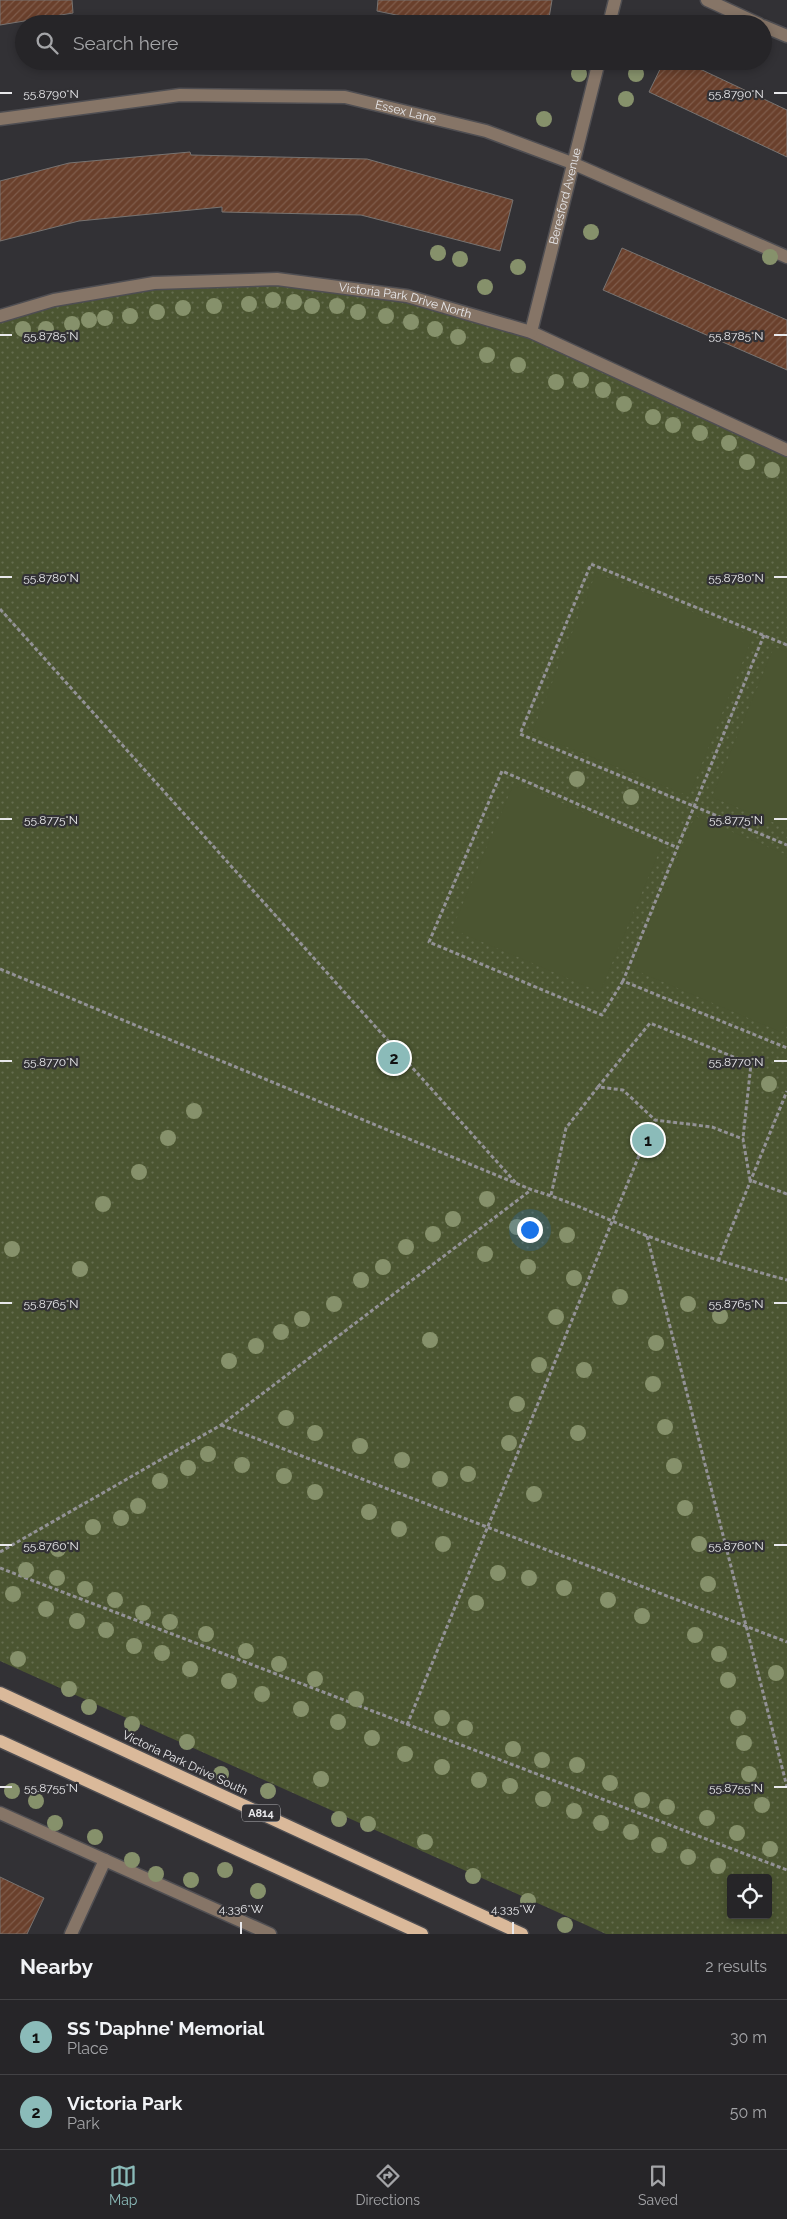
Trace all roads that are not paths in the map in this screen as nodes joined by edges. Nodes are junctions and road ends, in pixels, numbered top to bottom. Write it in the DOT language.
graph roads {
  1 [pos="615,0"];
  2 [pos="707,0"];
  3 [pos="611,15"];
  4 [pos="740,15"];
  5 [pos="772,30"];
  6 [pos="787,36"];
  7 [pos="597,70"];
  8 [pos="0,119"];
  9 [pos="572,162"];
  10 [pos="787,257"];
  11 [pos="0,316"];
  12 [pos="531,332"];
  13 [pos="787,450"];
  14 [pos="0,1693"];
  15 [pos="0,1741"];
  16 [pos="0,1813"];
  17 [pos="105,1860"];
  18 [pos="71,1934"];
  19 [pos="270,1934"];
  20 [pos="422,1934"];
  21 [pos="522,1934"];
  1 -- 3 [label="street"];
  2 -- 4 [label="street"];
  5 -- 6 [label="street"];
  7 -- 9 [label="street, Beresford Avenue"];
  8 -- 9 [label="street, Essex Lane"];
  9 -- 10 [label="street, Essex Lane"];
  9 -- 12 [label="street, Beresford Avenue"];
  11 -- 12 [label="street, Victoria Park Drive North"];
  12 -- 13 [label="street, Victoria Park Drive North"];
  14 -- 21 [label="main road, Victoria Park Drive South / A814"];
  15 -- 20 [label="main road"];
  16 -- 17 [label="street"];
  17 -- 18 [label="street"];
  17 -- 19 [label="street"];
}
